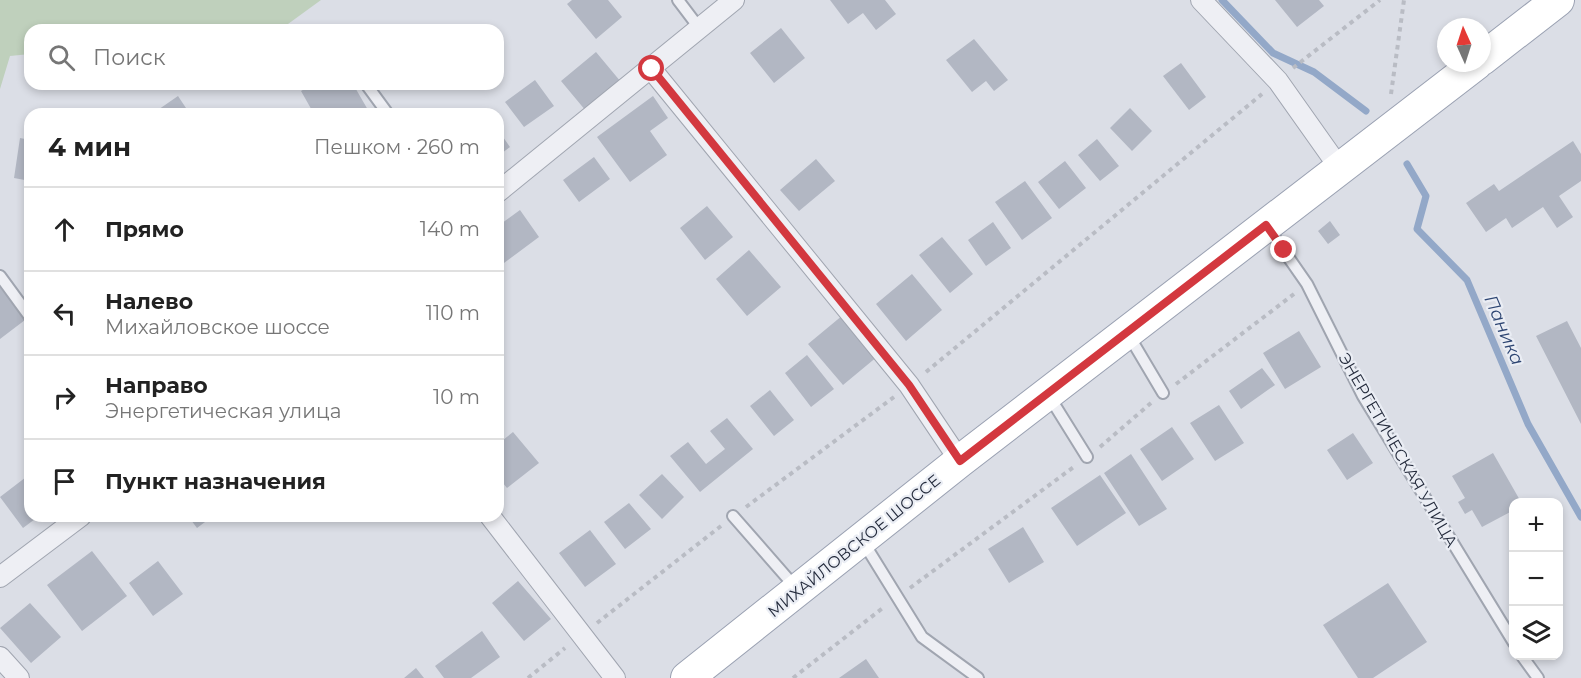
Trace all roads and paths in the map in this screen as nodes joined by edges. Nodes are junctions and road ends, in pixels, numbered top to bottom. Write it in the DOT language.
graph roads {
  1 [pos="678,0"];
  2 [pos="734,0"];
  3 [pos="1202,0"];
  4 [pos="1380,0"];
  5 [pos="1404,0"];
  6 [pos="1558,0"];
  7 [pos="700,29"];
  8 [pos="1491,52"];
  9 [pos="1304,59"];
  10 [pos="652,69"];
  11 [pos="1466,72"];
  12 [pos="370,90"];
  13 [pos="384,108"];
  14 [pos="1407,118"];
  15 [pos="1341,170"];
  16 [pos="504,187"];
  17 [pos="1266,225"];
  18 [pos="0,276"];
  19 [pos="1307,284"];
  20 [pos="24,309"];
  21 [pos="1127,332"];
  22 [pos="1047,393"];
  23 [pos="1163,393"];
  24 [pos="1087,457"];
  25 [pos="960,461"];
  26 [pos="733,516"];
  27 [pos="73,522"];
  28 [pos="495,522"];
  29 [pos="862,539"];
  30 [pos="0,577"];
  31 [pos="799,591"];
  32 [pos="896,598"];
  33 [pos="1509,635"];
  34 [pos="0,657"];
  35 [pos="1525,660"];
  36 [pos="19,678"];
  37 [pos="615,678"];
  38 [pos="687,678"];
  39 [pos="793,678"];
  40 [pos="978,678"];
  41 [pos="1538,678"];
  1 -- 7 [label="lane"];
  2 -- 7 [label="street"];
  3 -- 15 [label="street"];
  4 -- 9 [label="path"];
  5 -- 14 [label="path"];
  6 -- 8 [label="main road"];
  7 -- 10 [label="street"];
  10 -- 16 [label="street"];
  10 -- 25 [label="street"];
  11 -- 14 [label="main road, МИХАЙЛОВСКОЕ ШОССЕ"];
  12 -- 13 [label="lane"];
  14 -- 15 [label="main road, МИХАЙЛОВСКОЕ ШОССЕ"];
  15 -- 17 [label="main road, МИХАЙЛОВСКОЕ ШОССЕ"];
  17 -- 19 [label="lane, ЭНЕРГЕТИЧЕСКАЯ УЛИЦА"];
  17 -- 21 [label="main road, МИХАЙЛОВСКОЕ ШОССЕ"];
  18 -- 20 [label="lane"];
  19 -- 23 [label="path"];
  19 -- 33 [label="lane, ЭНЕРГЕТИЧЕСКАЯ УЛИЦА"];
  21 -- 22 [label="main road, МИХАЙЛОВСКОЕ ШОССЕ"];
  21 -- 23 [label="lane"];
  22 -- 24 [label="lane"];
  22 -- 25 [label="main road, МИХАЙЛОВСКОЕ ШОССЕ"];
  23 -- 24 [label="path"];
  24 -- 32 [label="path"];
  25 -- 29 [label="main road, МИХАЙЛОВСКОЕ ШОССЕ"];
  26 -- 31 [label="lane"];
  27 -- 30 [label="street"];
  28 -- 37 [label="street"];
  29 -- 31 [label="main road, МИХАЙЛОВСКОЕ ШОССЕ"];
  29 -- 32 [label="lane"];
  31 -- 38 [label="main road, МИХАЙЛОВСКОЕ ШОССЕ"];
  32 -- 39 [label="path"];
  32 -- 40 [label="lane"];
  34 -- 36 [label="street"];
  35 -- 41 [label="lane"];
}
